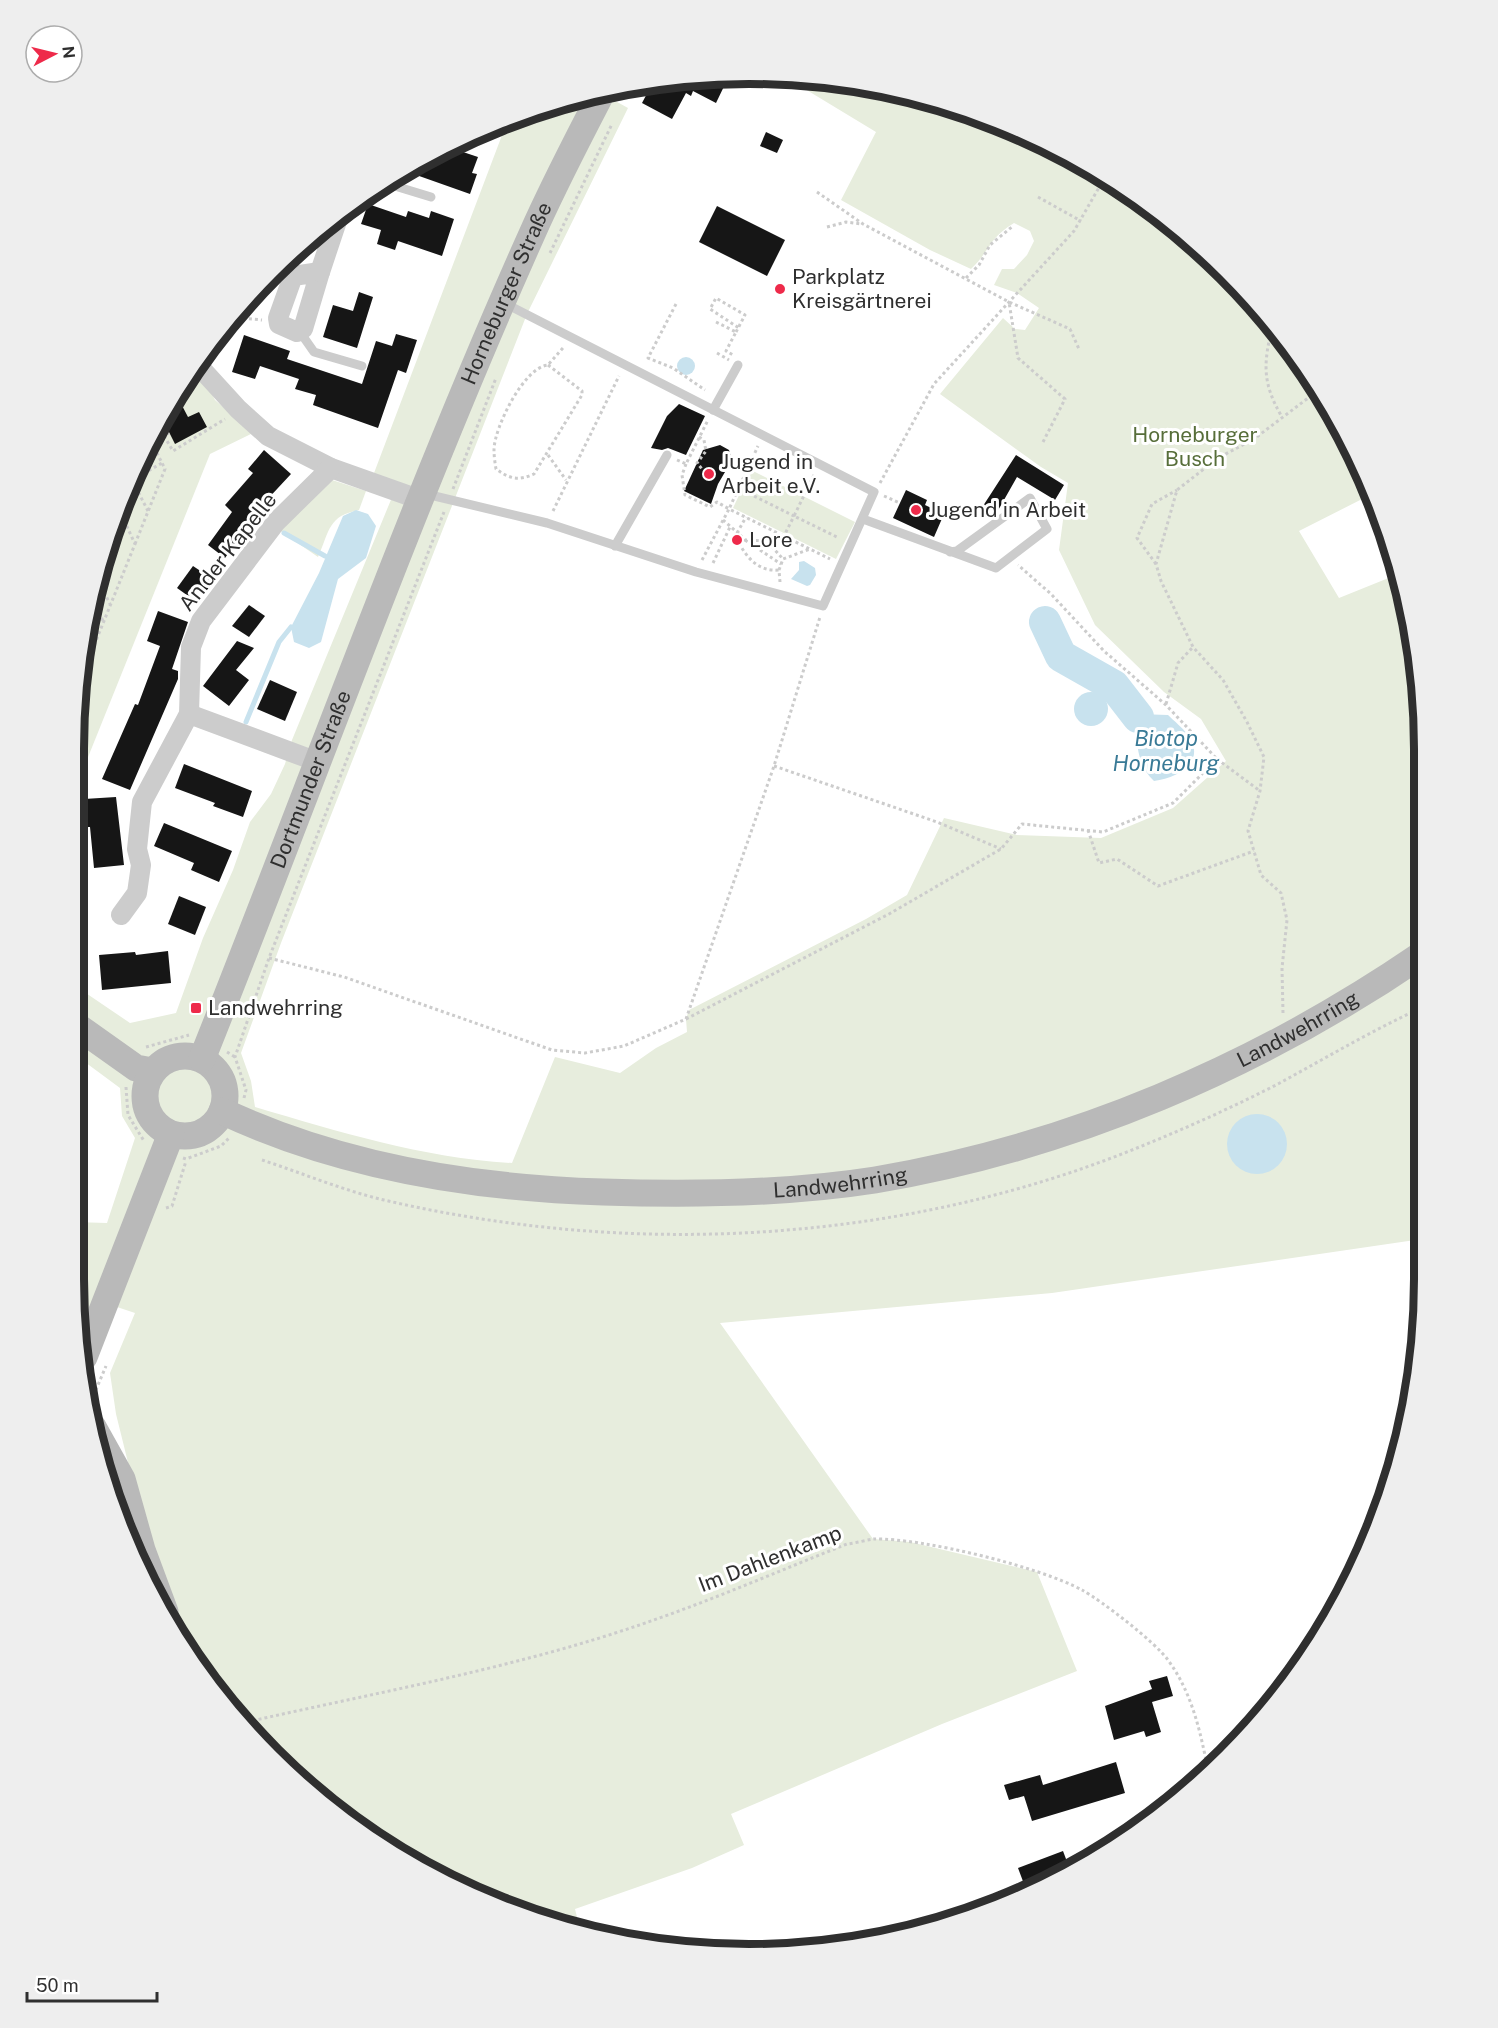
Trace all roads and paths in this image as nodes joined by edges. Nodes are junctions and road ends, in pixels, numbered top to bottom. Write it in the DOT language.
graph roads {
  1 [pos="602,101"];
  2 [pos="612,124"];
  3 [pos="1101,185"];
  4 [pos="396,186"];
  5 [pos="817,192"];
  6 [pos="431,197"];
  7 [pos="1038,197"];
  8 [pos="1081,221"];
  9 [pos="863,224"];
  10 [pos="1013,226"];
  11 [pos="827,227"];
  12 [pos="334,229"];
  13 [pos="546,260"];
  14 [pos="320,272"];
  15 [pos="966,278"];
  16 [pos="502,302"];
  17 [pos="1009,302"];
  18 [pos="676,304"];
  19 [pos="243,318"];
  20 [pos="277,321"];
  21 [pos="716,322"];
  22 [pos="738,328"];
  23 [pos="300,332"];
  24 [pos="736,332"];
  25 [pos="1270,336"];
  26 [pos="572,337"];
  27 [pos="1079,349"];
  28 [pos="736,360"];
  29 [pos="548,364"];
  30 [pos="625,364"];
  31 [pos="362,366"];
  32 [pos="203,370"];
  33 [pos="496,378"];
  34 [pos="708,392"];
  35 [pos="1312,395"];
  36 [pos="238,409"];
  37 [pos="713,410"];
  38 [pos="727,417"];
  39 [pos="1282,417"];
  40 [pos="169,433"];
  41 [pos="763,435"];
  42 [pos="164,436"];
  43 [pos="699,437"];
  44 [pos="1043,442"];
  45 [pos="155,451"];
  46 [pos="548,454"];
  47 [pos="667,455"];
  48 [pos="162,463"];
  49 [pos="686,464"];
  50 [pos="819,464"];
  51 [pos="331,468"];
  52 [pos="702,469"];
  53 [pos="145,473"];
  54 [pos="566,481"];
  55 [pos="738,488"];
  56 [pos="137,490"];
  57 [pos="1176,490"];
  58 [pos="874,492"];
  59 [pos="423,497"];
  60 [pos="450,499"];
  61 [pos="729,509"];
  62 [pos="148,511"];
  63 [pos="794,516"];
  64 [pos="746,518"];
  65 [pos="863,519"];
  66 [pos="723,520"];
  67 [pos="125,521"];
  68 [pos="547,523"];
  69 [pos="730,527"];
  70 [pos="738,535"];
  71 [pos="784,536"];
  72 [pos="745,540"];
  73 [pos="135,544"];
  74 [pos="851,544"];
  75 [pos="615,546"];
  76 [pos="810,549"];
  77 [pos="950,552"];
  78 [pos="703,558"];
  79 [pos="1010,558"];
  80 [pos="782,561"];
  81 [pos="1156,564"];
  82 [pos="842,565"];
  83 [pos="779,570"];
  84 [pos="696,572"];
  85 [pos="105,592"];
  86 [pos="781,595"];
  87 [pos="111,604"];
  88 [pos="824,606"];
  89 [pos="105,618"];
  90 [pos="97,622"];
  91 [pos="1193,647"];
  92 [pos="92,652"];
  93 [pos="1166,705"];
  94 [pos="189,714"];
  95 [pos="1217,759"];
  96 [pos="318,762"];
  97 [pos="774,766"];
  98 [pos="1260,791"];
  99 [pos="1088,830"];
  100 [pos="1001,849"];
  101 [pos="1254,851"];
  102 [pos="121,915"];
  103 [pos="269,958"];
  104 [pos="1414,960"];
  105 [pos="1414,1012"];
  106 [pos="1283,1015"];
  107 [pos="686,1019"];
  108 [pos="84,1031"];
  109 [pos="236,1058"];
  110 [pos="202,1059"];
  111 [pos="152,1071"];
  112 [pos="1273,1086"];
  113 [pos="222,1111"];
  114 [pos="171,1134"];
  115 [pos="88,1347"];
  116 [pos="108,1453"];
  117 [pos="141,1546"];
  118 [pos="253,1721"];
  119 [pos="1206,1761"];
  1 -- 16 [label="main road, Horneburger Straße"];
  2 -- 13 [label="path"];
  3 -- 8 [label="path"];
  4 -- 6 [label="lane"];
  5 -- 9 [label="path"];
  7 -- 8 [label="path"];
  8 -- 17 [label="path"];
  9 -- 11 [label="path"];
  9 -- 15 [label="path"];
  10 -- 15 [label="path"];
  12 -- 14 [label="street"];
  14 -- 20 [label="street"];
  14 -- 23 [label="street"];
  15 -- 17 [label="path"];
  16 -- 26 [label="lane"];
  16 -- 59 [label="main road, Horneburger Straße"];
  17 -- 27 [label="path"];
  17 -- 44 [label="path"];
  17 -- 58 [label="path"];
  18 -- 34 [label="path"];
  19 -- 20 [label="path"];
  20 -- 23 [label="street"];
  21 -- 24 [label="path"];
  22 -- 22 [label="path"];
  22 -- 24 [label="path"];
  23 -- 31 [label="lane"];
  24 -- 28 [label="path"];
  25 -- 39 [label="path"];
  26 -- 29 [label="path"];
  26 -- 30 [label="lane"];
  28 -- 37 [label="lane"];
  29 -- 46 [label="path"];
  29 -- 46 [label="path"];
  30 -- 37 [label="lane"];
  30 -- 54 [label="path"];
  32 -- 36 [label="street"];
  33 -- 60 [label="path"];
  35 -- 39 [label="path"];
  36 -- 42 [label="path"];
  36 -- 51 [label="street"];
  37 -- 38 [label="lane"];
  38 -- 41 [label="lane"];
  38 -- 43 [label="path"];
  39 -- 57 [label="path"];
  40 -- 42 [label="path"];
  41 -- 50 [label="lane"];
  41 -- 55 [label="path"];
  43 -- 49 [label="path"];
  43 -- 52 [label="path"];
  45 -- 48 [label="path"];
  46 -- 54 [label="path"];
  47 -- 49 [label="path"];
  47 -- 75 [label="lane"];
  48 -- 53 [label="path"];
  48 -- 62 [label="path"];
  49 -- 61 [label="path"];
  50 -- 58 [label="lane"];
  50 -- 63 [label="path"];
  51 -- 59 [label="street"];
  51 -- 94 [label="street, An der Kapelle"];
  54 -- 68 [label="path"];
  55 -- 61 [label="path"];
  55 -- 63 [label="path"];
  56 -- 62 [label="path"];
  57 -- 81 [label="path"];
  57 -- 81 [label="path"];
  58 -- 65 [label="lane"];
  59 -- 60 [label="lane"];
  59 -- 96 [label="main road, Dortmunder Straße"];
  60 -- 68 [label="lane"];
  60 -- 103 [label="path"];
  61 -- 64 [label="path"];
  61 -- 66 [label="path"];
  62 -- 73 [label="path"];
  63 -- 71 [label="path"];
  63 -- 74 [label="path"];
  64 -- 70 [label="path"];
  64 -- 71 [label="path"];
  65 -- 74 [label="lane"];
  65 -- 77 [label="lane"];
  66 -- 69 [label="path"];
  66 -- 78 [label="path"];
  67 -- 73 [label="path"];
  68 -- 75 [label="lane"];
  69 -- 70 [label="path"];
  69 -- 78 [label="path"];
  70 -- 72 [label="path"];
  70 -- 83 [label="path"];
  71 -- 76 [label="path"];
  72 -- 80 [label="path"];
  72 -- 80 [label="path"];
  73 -- 87 [label="path"];
  74 -- 82 [label="lane"];
  75 -- 84 [label="lane"];
  76 -- 80 [label="path"];
  76 -- 82 [label="path"];
  77 -- 79 [label="lane"];
  77 -- 79 [label="lane"];
  78 -- 84 [label="path"];
  79 -- 93 [label="path"];
  80 -- 83 [label="path"];
  81 -- 91 [label="path"];
  82 -- 88 [label="lane"];
  83 -- 86 [label="path"];
  84 -- 86 [label="lane"];
  85 -- 87 [label="path"];
  86 -- 88 [label="lane"];
  87 -- 89 [label="path"];
  88 -- 97 [label="path"];
  89 -- 90 [label="path"];
  89 -- 92 [label="path"];
  91 -- 93 [label="path"];
  91 -- 98 [label="path"];
  93 -- 95 [label="path"];
  94 -- 96 [label="street"];
  94 -- 102 [label="street, An der Kapelle"];
  95 -- 98 [label="path"];
  95 -- 99 [label="path"];
  96 -- 110 [label="main road, Dortmunder Straße"];
  97 -- 100 [label="path"];
  97 -- 107 [label="path"];
  98 -- 101 [label="path"];
  99 -- 100 [label="path"];
  99 -- 101 [label="path"];
  100 -- 107 [label="path"];
  101 -- 106 [label="path"];
  103 -- 107 [label="path"];
  103 -- 109 [label="path"];
  104 -- 113 [label="main road, Landwehrring"];
  105 -- 112 [label="path"];
  108 -- 111 [label="main road"];
  110 -- 111 [label="main road"];
  110 -- 113 [label="main road"];
  111 -- 114 [label="main road"];
  113 -- 114 [label="main road"];
  114 -- 115 [label="main road"];
  116 -- 117 [label="main road"];
  118 -- 119 [label="path, Im Dahlenkamp"];
}
